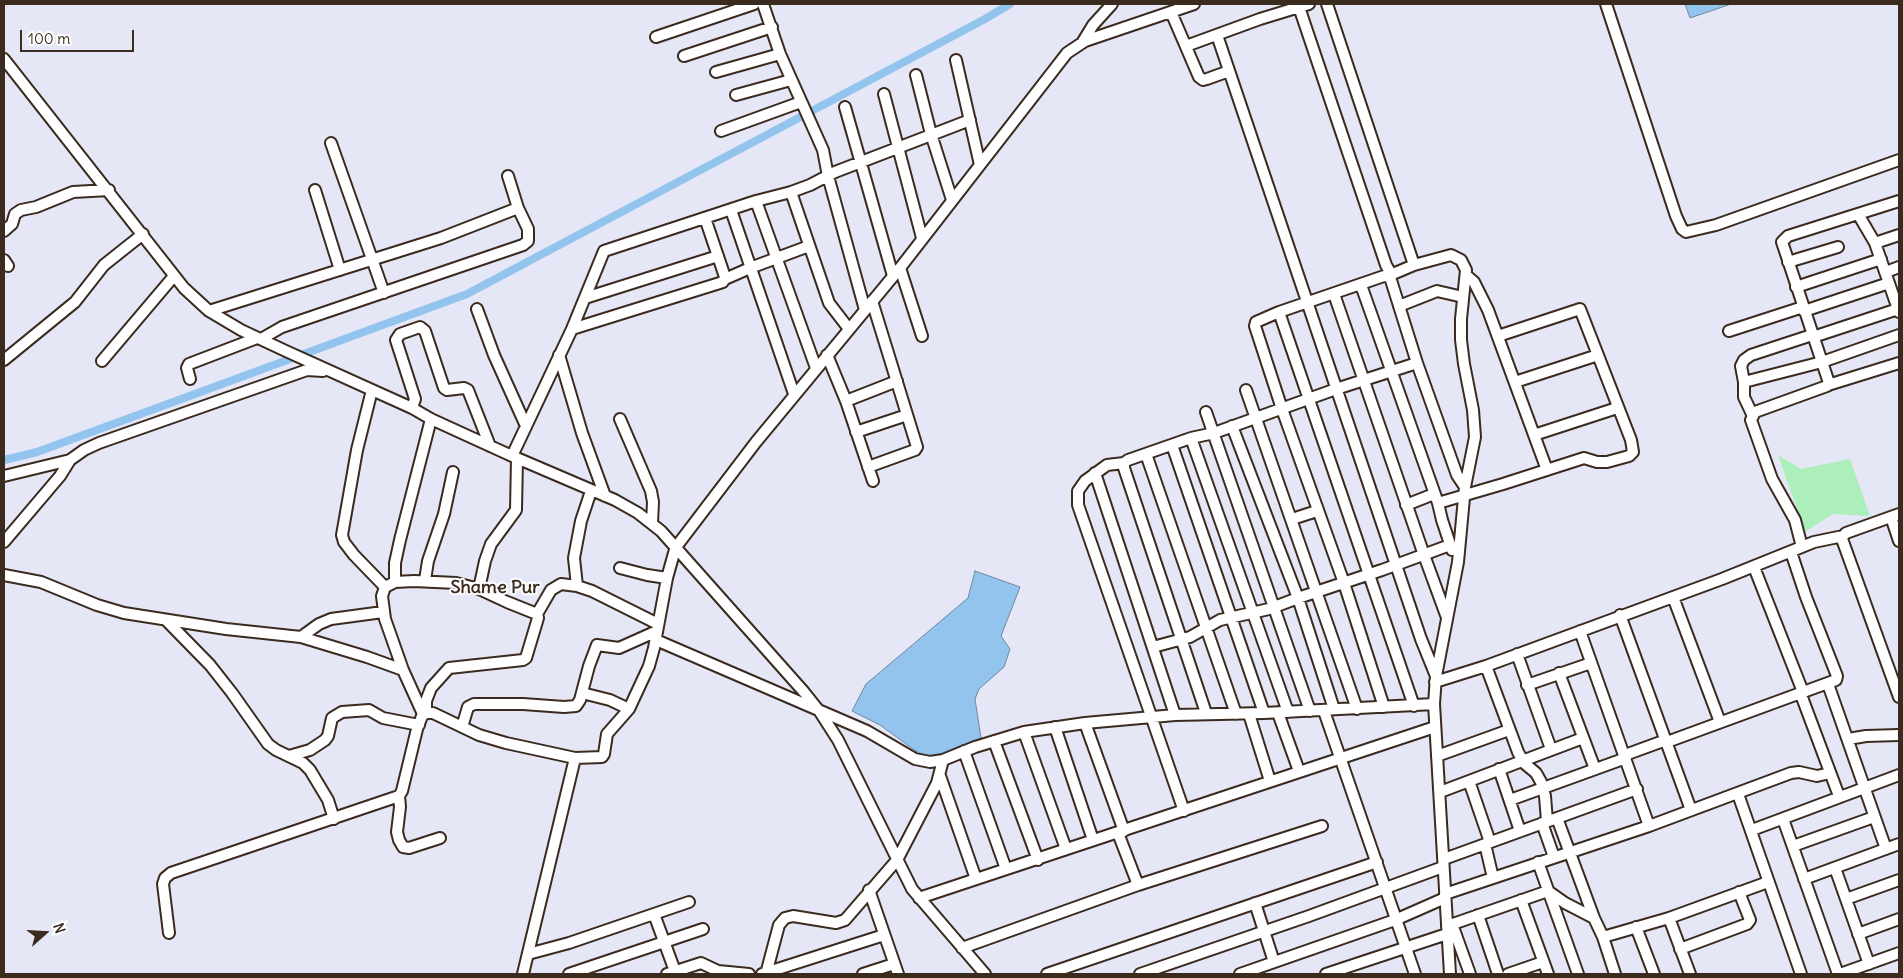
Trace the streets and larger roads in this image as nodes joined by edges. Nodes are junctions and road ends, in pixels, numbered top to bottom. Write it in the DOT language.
graph roads {
  1 [pos="754,4"];
  2 [pos="764,4"];
  3 [pos="1112,4"];
  4 [pos="1194,4"];
  5 [pos="1327,4"];
  6 [pos="1606,4"];
  7 [pos="1304,5"];
  8 [pos="1171,12"];
  9 [pos="772,27"];
  10 [pos="1217,35"];
  11 [pos="656,37"];
  12 [pos="1082,43"];
  13 [pos="1186,46"];
  14 [pos="780,54"];
  15 [pos="684,56"];
  16 [pos="4,59"];
  17 [pos="956,60"];
  18 [pos="1229,71"];
  19 [pos="716,72"];
  20 [pos="916,75"];
  21 [pos="791,80"];
  22 [pos="884,94"];
  23 [pos="736,95"];
  24 [pos="801,102"];
  25 [pos="845,107"];
  26 [pos="970,120"];
  27 [pos="720,130"];
  28 [pos="931,134"];
  29 [pos="331,143"];
  30 [pos="897,148"];
  31 [pos="1899,160"];
  32 [pos="860,162"];
  33 [pos="980,165"];
  34 [pos="508,176"];
  35 [pos="828,176"];
  36 [pos="109,190"];
  37 [pos="315,190"];
  38 [pos="792,192"];
  39 [pos="952,200"];
  40 [pos="756,201"];
  41 [pos="1899,201"];
  42 [pos="518,208"];
  43 [pos="731,210"];
  44 [pos="1858,214"];
  45 [pos="705,218"];
  46 [pos="4,231"];
  47 [pos="142,234"];
  48 [pos="1899,235"];
  49 [pos="922,238"];
  50 [pos="1875,243"];
  51 [pos="809,246"];
  52 [pos="1838,246"];
  53 [pos="718,256"];
  54 [pos="776,258"];
  55 [pos="1881,259"];
  56 [pos="371,261"];
  57 [pos="1788,262"];
  58 [pos="1414,265"];
  59 [pos="1899,267"];
  60 [pos="750,268"];
  61 [pos="340,270"];
  62 [pos="897,272"];
  63 [pos="1886,272"];
  64 [pos="1390,275"];
  65 [pos="1466,275"];
  66 [pos="174,276"];
  67 [pos="725,279"];
  68 [pos="1890,283"];
  69 [pos="1361,285"];
  70 [pos="1796,287"];
  71 [pos="384,294"];
  72 [pos="1334,294"];
  73 [pos="1463,297"];
  74 [pos="1897,297"];
  75 [pos="585,298"];
  76 [pos="872,302"];
  77 [pos="1308,302"];
  78 [pos="1399,306"];
  79 [pos="478,309"];
  80 [pos="1804,309"];
  81 [pos="864,310"];
  82 [pos="209,311"];
  83 [pos="1899,311"];
  84 [pos="1279,312"];
  85 [pos="572,328"];
  86 [pos="848,329"];
  87 [pos="1729,331"];
  88 [pos="1899,335"];
  89 [pos="922,336"];
  90 [pos="1498,336"];
  91 [pos="1813,336"];
  92 [pos="259,338"];
  93 [pos="559,355"];
  94 [pos="827,355"];
  95 [pos="1598,355"];
  96 [pos="4,360"];
  97 [pos="102,361"];
  98 [pos="1822,362"];
  99 [pos="1899,363"];
  100 [pos="1417,364"];
  101 [pos="816,368"];
  102 [pos="331,372"];
  103 [pos="1391,372"];
  104 [pos="190,379"];
  105 [pos="897,380"];
  106 [pos="1362,381"];
  107 [pos="1514,382"];
  108 [pos="1744,382"];
  109 [pos="1828,385"];
  110 [pos="1336,389"];
  111 [pos="372,390"];
  112 [pos="1246,390"];
  113 [pos="794,394"];
  114 [pos="1308,400"];
  115 [pos="846,401"];
  116 [pos="412,408"];
  117 [pos="1617,408"];
  118 [pos="1282,409"];
  119 [pos="1206,412"];
  120 [pos="1752,414"];
  121 [pos="907,415"];
  122 [pos="1257,418"];
  123 [pos="431,419"];
  124 [pos="620,419"];
  125 [pos="526,426"];
  126 [pos="1232,426"];
  127 [pos="856,432"];
  128 [pos="1214,433"];
  129 [pos="1534,435"];
  130 [pos="1191,438"];
  131 [pos="1172,445"];
  132 [pos="490,446"];
  133 [pos="1146,454"];
  134 [pos="515,457"];
  135 [pos="70,460"];
  136 [pos="1124,463"];
  137 [pos="868,467"];
  138 [pos="1547,470"];
  139 [pos="453,472"];
  140 [pos="1095,473"];
  141 [pos="4,476"];
  142 [pos="873,481"];
  143 [pos="591,491"];
  144 [pos="1464,491"];
  145 [pos="606,496"];
  146 [pos="1436,498"];
  147 [pos="1406,505"];
  148 [pos="1317,511"];
  149 [pos="1895,515"];
  150 [pos="1292,519"];
  151 [pos="652,523"];
  152 [pos="1843,536"];
  153 [pos="1899,541"];
  154 [pos="4,542"];
  155 [pos="1450,545"];
  156 [pos="676,546"];
  157 [pos="1802,547"];
  158 [pos="1791,552"];
  159 [pos="1424,555"];
  160 [pos="1458,562"];
  161 [pos="1397,564"];
  162 [pos="1754,567"];
  163 [pos="620,568"];
  164 [pos="1369,574"];
  165 [pos="4,575"];
  166 [pos="667,578"];
  167 [pos="425,580"];
  168 [pos="395,582"];
  169 [pos="1344,583"];
  170 [pos="384,586"];
  171 [pos="577,586"];
  172 [pos="479,589"];
  173 [pos="1317,591"];
  174 [pos="1673,597"];
  175 [pos="1298,598"];
  176 [pos="1274,607"];
  177 [pos="383,612"];
  178 [pos="1253,613"];
  179 [pos="537,614"];
  180 [pos="1447,616"];
  181 [pos="1620,616"];
  182 [pos="1231,618"];
  183 [pos="166,620"];
  184 [pos="1207,627"];
  185 [pos="1580,631"];
  186 [pos="657,632"];
  187 [pos="301,637"];
  188 [pos="1182,639"];
  189 [pos="1153,647"];
  190 [pos="1517,654"];
  191 [pos="1591,663"];
  192 [pos="1486,666"];
  193 [pos="403,670"];
  194 [pos="1559,673"];
  195 [pos="1435,679"];
  196 [pos="1828,684"];
  197 [pos="1527,685"];
  198 [pos="1801,692"];
  199 [pos="582,693"];
  200 [pos="1899,697"];
  201 [pos="1434,704"];
  202 [pos="1414,706"];
  203 [pos="1384,708"];
  204 [pos="629,709"];
  205 [pos="1357,709"];
  206 [pos="1329,710"];
  207 [pos="1310,711"];
  208 [pos="820,712"];
  209 [pos="1283,712"];
  210 [pos="1206,713"];
  211 [pos="424,714"];
  212 [pos="1176,714"];
  213 [pos="1236,714"];
  214 [pos="1249,714"];
  215 [pos="1264,714"];
  216 [pos="1150,716"];
  217 [pos="1720,722"];
  218 [pos="1085,723"];
  219 [pos="419,725"];
  220 [pos="462,727"];
  221 [pos="1055,727"];
  222 [pos="1435,727"];
  223 [pos="1509,730"];
  224 [pos="1024,732"];
  225 [pos="1899,735"];
  226 [pos="1582,738"];
  227 [pos="1848,739"];
  228 [pos="994,741"];
  229 [pos="1666,741"];
  230 [pos="1551,750"];
  231 [pos="964,751"];
  232 [pos="289,756"];
  233 [pos="1437,756"];
  234 [pos="1625,757"];
  235 [pos="575,758"];
  236 [pos="1341,759"];
  237 [pos="943,760"];
  238 [pos="1522,760"];
  239 [pos="1499,769"];
  240 [pos="1595,769"];
  241 [pos="1299,771"];
  242 [pos="1830,773"];
  243 [pos="1899,775"];
  244 [pos="940,776"];
  245 [pos="1270,781"];
  246 [pos="1468,781"];
  247 [pos="1864,787"];
  248 [pos="1543,788"];
  249 [pos="1637,788"];
  250 [pos="1440,792"];
  251 [pos="1738,794"];
  252 [pos="399,796"];
  253 [pos="1839,796"];
  254 [pos="1510,800"];
  255 [pos="1691,810"];
  256 [pos="1184,811"];
  257 [pos="1874,816"];
  258 [pos="334,819"];
  259 [pos="1783,819"];
  260 [pos="1549,821"];
  261 [pos="1322,826"];
  262 [pos="1649,826"];
  263 [pos="1752,830"];
  264 [pos="1520,831"];
  265 [pos="1121,832"];
  266 [pos="440,838"];
  267 [pos="1093,840"];
  268 [pos="1488,843"];
  269 [pos="1899,844"];
  270 [pos="1793,846"];
  271 [pos="1886,849"];
  272 [pos="1066,850"];
  273 [pos="1570,852"];
  274 [pos="1554,857"];
  275 [pos="897,860"];
  276 [pos="1038,860"];
  277 [pos="1377,862"];
  278 [pos="1538,862"];
  279 [pos="1443,863"];
  280 [pos="1835,868"];
  281 [pos="1006,869"];
  282 [pos="1493,878"];
  283 [pos="976,879"];
  284 [pos="1804,879"];
  285 [pos="1899,880"];
  286 [pos="1768,882"];
  287 [pos="1138,885"];
  288 [pos="1384,887"];
  289 [pos="869,890"];
  290 [pos="1548,891"];
  291 [pos="1740,892"];
  292 [pos="1445,896"];
  293 [pos="919,898"];
  294 [pos="1521,900"];
  295 [pos="1846,900"];
  296 [pos="689,902"];
  297 [pos="1255,903"];
  298 [pos="654,914"];
  299 [pos="1478,915"];
  300 [pos="1594,918"];
  301 [pos="1669,918"];
  302 [pos="1899,919"];
  303 [pos="1395,920"];
  304 [pos="1636,927"];
  305 [pos="1448,928"];
  306 [pos="703,929"];
  307 [pos="169,932"];
  308 [pos="1264,932"];
  309 [pos="1858,934"];
  310 [pos="884,935"];
  311 [pos="1603,937"];
  312 [pos="664,942"];
  313 [pos="1405,947"];
  314 [pos="962,948"];
  315 [pos="1680,949"];
  316 [pos="528,954"];
  317 [pos="1899,954"];
  318 [pos="1274,962"];
  319 [pos="1543,962"];
  320 [pos="1869,964"];
  321 [pos="896,969"];
  322 [pos="1447,972"];
  323 [pos="673,973"];
  324 [pos="523,974"];
  325 [pos="569,974"];
  326 [pos="748,974"];
  327 [pos="765,974"];
  328 [pos="867,974"];
  329 [pos="985,974"];
  330 [pos="1047,974"];
  331 [pos="1140,974"];
  332 [pos="1240,974"];
  333 [pos="1326,974"];
  334 [pos="1415,974"];
  335 [pos="1470,974"];
  336 [pos="1498,974"];
  337 [pos="1508,974"];
  338 [pos="1548,974"];
  339 [pos="1578,974"];
  340 [pos="1615,974"];
  341 [pos="1654,974"];
  342 [pos="1690,974"];
  343 [pos="1801,974"];
  344 [pos="1839,974"];
  1 -- 11 [label="street"];
  2 -- 9 [label="street"];
  3 -- 12 [label="street"];
  4 -- 8 [label="street"];
  5 -- 58 [label="street"];
  6 -- 31 [label="street"];
  7 -- 10 [label="street"];
  7 -- 64 [label="street"];
  8 -- 12 [label="street"];
  8 -- 13 [label="street"];
  9 -- 14 [label="street"];
  9 -- 15 [label="street"];
  10 -- 13 [label="street"];
  10 -- 18 [label="street"];
  12 -- 33 [label="street"];
  13 -- 18 [label="street"];
  14 -- 19 [label="street"];
  14 -- 21 [label="street"];
  16 -- 36 [label="street"];
  17 -- 26 [label="street"];
  18 -- 77 [label="street"];
  20 -- 28 [label="street"];
  21 -- 23 [label="street"];
  21 -- 24 [label="street"];
  22 -- 30 [label="street"];
  24 -- 27 [label="street"];
  24 -- 35 [label="street"];
  25 -- 32 [label="street"];
  26 -- 28 [label="street"];
  26 -- 33 [label="street"];
  28 -- 30 [label="street"];
  28 -- 39 [label="street"];
  29 -- 56 [label="street"];
  30 -- 32 [label="street"];
  30 -- 49 [label="street"];
  32 -- 35 [label="street"];
  32 -- 62 [label="street"];
  33 -- 39 [label="street"];
  34 -- 42 [label="street"];
  35 -- 38 [label="street"];
  35 -- 81 [label="street"];
  36 -- 46 [label="street"];
  36 -- 47 [label="street"];
  37 -- 61 [label="street"];
  38 -- 40 [label="street"];
  38 -- 51 [label="street"];
  39 -- 49 [label="street"];
  40 -- 43 [label="street"];
  40 -- 54 [label="street"];
  41 -- 44 [label="street"];
  42 -- 56 [label="street"];
  42 -- 71 [label="street"];
  43 -- 45 [label="street"];
  43 -- 60 [label="street"];
  44 -- 50 [label="street"];
  44 -- 57 [label="street"];
  45 -- 53 [label="street"];
  45 -- 75 [label="street"];
  47 -- 66 [label="street"];
  47 -- 96 [label="street"];
  48 -- 50 [label="street"];
  49 -- 62 [label="street"];
  50 -- 55 [label="street"];
  51 -- 54 [label="street"];
  51 -- 86 [label="street"];
  52 -- 57 [label="street"];
  53 -- 67 [label="street"];
  53 -- 75 [label="street"];
  54 -- 60 [label="street"];
  54 -- 101 [label="street"];
  55 -- 63 [label="street"];
  55 -- 70 [label="street"];
  56 -- 61 [label="street"];
  56 -- 71 [label="street"];
  57 -- 70 [label="street"];
  58 -- 64 [label="street"];
  58 -- 65 [label="street"];
  59 -- 63 [label="street"];
  60 -- 67 [label="street"];
  60 -- 113 [label="street"];
  61 -- 82 [label="street"];
  62 -- 76 [label="street"];
  62 -- 89 [label="street"];
  63 -- 68 [label="street"];
  64 -- 69 [label="street"];
  64 -- 78 [label="street"];
  65 -- 73 [label="street"];
  65 -- 90 [label="street"];
  66 -- 82 [label="street"];
  66 -- 97 [label="street"];
  67 -- 85 [label="street"];
  68 -- 74 [label="street"];
  68 -- 80 [label="street"];
  69 -- 72 [label="street"];
  69 -- 103 [label="street"];
  70 -- 80 [label="street"];
  71 -- 92 [label="street"];
  72 -- 77 [label="street"];
  72 -- 106 [label="street"];
  73 -- 78 [label="street"];
  73 -- 144 [label="street"];
  74 -- 83 [label="street"];
  75 -- 85 [label="street"];
  76 -- 81 [label="street"];
  76 -- 105 [label="street"];
  77 -- 84 [label="street"];
  77 -- 110 [label="street"];
  78 -- 100 [label="street"];
  79 -- 125 [label="street"];
  80 -- 87 [label="street"];
  80 -- 91 [label="street"];
  81 -- 86 [label="street"];
  82 -- 92 [label="street"];
  83 -- 91 [label="street"];
  84 -- 114 [label="street"];
  84 -- 118 [label="street"];
  85 -- 93 [label="street"];
  86 -- 94 [label="street"];
  88 -- 98 [label="street"];
  90 -- 95 [label="street"];
  90 -- 107 [label="street"];
  91 -- 98 [label="street"];
  91 -- 108 [label="street"];
  92 -- 102 [label="street"];
  92 -- 104 [label="street"];
  93 -- 125 [label="street"];
  93 -- 145 [label="street"];
  94 -- 101 [label="street"];
  94 -- 115 [label="street"];
  95 -- 107 [label="street"];
  95 -- 117 [label="street"];
  98 -- 108 [label="street"];
  98 -- 109 [label="street"];
  99 -- 109 [label="street"];
  100 -- 103 [label="street"];
  100 -- 144 [label="street"];
  101 -- 113 [label="street"];
  102 -- 111 [label="street"];
  102 -- 135 [label="street"];
  103 -- 106 [label="street"];
  103 -- 146 [label="street"];
  105 -- 115 [label="street"];
  105 -- 121 [label="street"];
  106 -- 110 [label="street"];
  106 -- 147 [label="street"];
  107 -- 129 [label="street"];
  108 -- 120 [label="street"];
  109 -- 120 [label="street"];
  110 -- 114 [label="street"];
  110 -- 161 [label="street"];
  111 -- 116 [label="street"];
  111 -- 170 [label="street"];
  112 -- 122 [label="street"];
  113 -- 156 [label="street"];
  114 -- 118 [label="street"];
  114 -- 164 [label="street"];
  115 -- 127 [label="street"];
  116 -- 123 [label="street"];
  116 -- 132 [label="street"];
  117 -- 129 [label="street"];
  117 -- 138 [label="street"];
  118 -- 122 [label="street"];
  118 -- 148 [label="street"];
  119 -- 128 [label="street"];
  120 -- 157 [label="street"];
  121 -- 127 [label="street"];
  121 -- 137 [label="street"];
  122 -- 126 [label="street"];
  122 -- 150 [label="street"];
  123 -- 132 [label="street"];
  123 -- 168 [label="street"];
  124 -- 151 [label="street"];
  125 -- 134 [label="street"];
  126 -- 128 [label="street"];
  126 -- 175 [label="street"];
  127 -- 137 [label="street"];
  128 -- 130 [label="street"];
  128 -- 176 [label="street"];
  129 -- 138 [label="street"];
  130 -- 131 [label="street"];
  130 -- 178 [label="street"];
  131 -- 133 [label="street"];
  131 -- 182 [label="street"];
  132 -- 134 [label="street"];
  133 -- 136 [label="street"];
  133 -- 184 [label="street"];
  134 -- 143 [label="street"];
  134 -- 172 [label="street"];
  135 -- 141 [label="street"];
  135 -- 154 [label="street"];
  136 -- 140 [label="street"];
  136 -- 188 [label="street"];
  137 -- 142 [label="street"];
  138 -- 144 [label="street"];
  139 -- 167 [label="street"];
  140 -- 189 [label="street"];
  140 -- 216 [label="street"];
  143 -- 145 [label="street"];
  143 -- 171 [label="street"];
  144 -- 146 [label="street"];
  144 -- 160 [label="street"];
  145 -- 151 [label="street"];
  146 -- 147 [label="street"];
  146 -- 155 [label="street"];
  147 -- 159 [label="street"];
  148 -- 150 [label="street"];
  148 -- 169 [label="street"];
  149 -- 152 [label="street"];
  149 -- 153 [label="street"];
  150 -- 173 [label="street"];
  151 -- 156 [label="street"];
  152 -- 157 [label="street"];
  152 -- 200 [label="street"];
  155 -- 159 [label="street"];
  155 -- 160 [label="street"];
  156 -- 166 [label="street"];
  156 -- 208 [label="street"];
  157 -- 158 [label="street"];
  158 -- 162 [label="street"];
  158 -- 196 [label="street"];
  159 -- 161 [label="street"];
  159 -- 180 [label="street"];
  160 -- 180 [label="street"];
  161 -- 164 [label="street"];
  161 -- 195 [label="street"];
  162 -- 174 [label="street"];
  162 -- 198 [label="street"];
  163 -- 166 [label="street"];
  164 -- 169 [label="street"];
  164 -- 202 [label="street"];
  165 -- 183 [label="street"];
  166 -- 186 [label="street"];
  167 -- 168 [label="street"];
  167 -- 172 [label="street"];
  168 -- 170 [label="street"];
  169 -- 173 [label="street"];
  169 -- 203 [label="street"];
  170 -- 177 [label="street"];
  171 -- 179 [label="street"];
  171 -- 186 [label="street"];
  172 -- 179 [label="street"];
  173 -- 175 [label="street"];
  173 -- 205 [label="street"];
  174 -- 181 [label="street"];
  174 -- 217 [label="street"];
  175 -- 176 [label="street"];
  175 -- 206 [label="street"];
  176 -- 178 [label="street"];
  176 -- 207 [label="street"];
  177 -- 187 [label="street"];
  177 -- 193 [label="street"];
  178 -- 182 [label="street"];
  178 -- 209 [label="street"];
  179 -- 211 [label="street"];
  180 -- 195 [label="street"];
  181 -- 185 [label="street"];
  181 -- 229 [label="street"];
  182 -- 184 [label="street"];
  182 -- 215 [label="street"];
  183 -- 187 [label="street"];
  183 -- 232 [label="street"];
  184 -- 188 [label="street"];
  184 -- 213 [label="street"];
  185 -- 190 [label="street"];
  185 -- 191 [label="street"];
  186 -- 199 [label="street"];
  186 -- 204 [label="street"];
  186 -- 208 [label="street"];
  187 -- 193 [label="street"];
  188 -- 189 [label="street"];
  188 -- 210 [label="street"];
  189 -- 212 [label="street"];
  190 -- 192 [label="street"];
  190 -- 197 [label="street"];
  191 -- 194 [label="street"];
  191 -- 234 [label="street"];
  192 -- 195 [label="street"];
  192 -- 223 [label="street"];
  193 -- 211 [label="street"];
  194 -- 197 [label="street"];
  194 -- 226 [label="street"];
  195 -- 201 [label="street"];
  196 -- 198 [label="street"];
  196 -- 227 [label="street"];
  197 -- 230 [label="street"];
  198 -- 217 [label="street"];
  198 -- 242 [label="street"];
  199 -- 204 [label="street"];
  199 -- 220 [label="street"];
  201 -- 202 [label="street"];
  201 -- 222 [label="street"];
  202 -- 203 [label="street"];
  203 -- 205 [label="street"];
  204 -- 235 [label="street"];
  205 -- 206 [label="street"];
  206 -- 207 [label="street"];
  206 -- 236 [label="street"];
  207 -- 209 [label="street"];
  208 -- 237 [label="street"];
  208 -- 275 [label="street"];
  209 -- 215 [label="street"];
  209 -- 241 [label="street"];
  210 -- 212 [label="street"];
  210 -- 213 [label="street"];
  211 -- 219 [label="street"];
  211 -- 220 [label="street"];
  212 -- 216 [label="street"];
  213 -- 214 [label="street"];
  214 -- 215 [label="street"];
  214 -- 245 [label="street"];
  216 -- 218 [label="street"];
  216 -- 256 [label="street"];
  217 -- 229 [label="street"];
  218 -- 221 [label="street"];
  218 -- 265 [label="street"];
  219 -- 232 [label="street"];
  219 -- 252 [label="street"];
  220 -- 235 [label="street"];
  221 -- 224 [label="street"];
  221 -- 267 [label="street"];
  222 -- 233 [label="street"];
  222 -- 236 [label="street"];
  223 -- 233 [label="street"];
  223 -- 238 [label="street"];
  224 -- 228 [label="street"];
  224 -- 272 [label="street"];
  225 -- 227 [label="street"];
  226 -- 230 [label="street"];
  226 -- 240 [label="street"];
  227 -- 247 [label="street"];
  228 -- 231 [label="street"];
  228 -- 276 [label="street"];
  229 -- 234 [label="street"];
  229 -- 255 [label="street"];
  230 -- 238 [label="street"];
  231 -- 237 [label="street"];
  231 -- 281 [label="street"];
  232 -- 258 [label="street"];
  233 -- 250 [label="street"];
  234 -- 240 [label="street"];
  234 -- 249 [label="street"];
  235 -- 316 [label="street"];
  236 -- 241 [label="street"];
  236 -- 277 [label="street"];
  237 -- 244 [label="street"];
  238 -- 239 [label="street"];
  238 -- 248 [label="street"];
  239 -- 246 [label="street"];
  239 -- 254 [label="street"];
  240 -- 248 [label="street"];
  241 -- 245 [label="street"];
  242 -- 251 [label="street"];
  242 -- 253 [label="street"];
  243 -- 247 [label="street"];
  244 -- 275 [label="street"];
  244 -- 283 [label="street"];
  245 -- 256 [label="street"];
  246 -- 250 [label="street"];
  246 -- 268 [label="street"];
  247 -- 253 [label="street"];
  247 -- 257 [label="street"];
  248 -- 254 [label="street"];
  248 -- 260 [label="street"];
  249 -- 260 [label="street"];
  249 -- 262 [label="street"];
  250 -- 279 [label="street"];
  251 -- 255 [label="street"];
  251 -- 263 [label="street"];
  252 -- 258 [label="street"];
  252 -- 266 [label="street"];
  253 -- 259 [label="street"];
  254 -- 264 [label="street"];
  255 -- 262 [label="street"];
  256 -- 265 [label="street"];
  257 -- 270 [label="street"];
  257 -- 271 [label="street"];
  258 -- 307 [label="street"];
  259 -- 263 [label="street"];
  259 -- 270 [label="street"];
  260 -- 264 [label="street"];
  260 -- 273 [label="street"];
  260 -- 274 [label="street"];
  261 -- 287 [label="street"];
  262 -- 273 [label="street"];
  263 -- 286 [label="street"];
  264 -- 268 [label="street"];
  265 -- 267 [label="street"];
  265 -- 287 [label="street"];
  267 -- 272 [label="street"];
  268 -- 279 [label="street"];
  268 -- 282 [label="street"];
  269 -- 271 [label="street"];
  270 -- 284 [label="street"];
  271 -- 280 [label="street"];
  272 -- 276 [label="street"];
  273 -- 274 [label="street"];
  273 -- 300 [label="street"];
  274 -- 278 [label="street"];
  275 -- 289 [label="street"];
  275 -- 293 [label="street"];
  276 -- 281 [label="street"];
  277 -- 288 [label="street"];
  277 -- 297 [label="street"];
  278 -- 282 [label="street"];
  278 -- 290 [label="street"];
  279 -- 288 [label="street"];
  279 -- 292 [label="street"];
  280 -- 284 [label="street"];
  280 -- 295 [label="street"];
  281 -- 283 [label="street"];
  282 -- 292 [label="street"];
  283 -- 293 [label="street"];
  284 -- 344 [label="street"];
  285 -- 295 [label="street"];
  286 -- 291 [label="street"];
  286 -- 343 [label="street"];
  287 -- 314 [label="street"];
  288 -- 303 [label="street"];
  288 -- 308 [label="street"];
  289 -- 310 [label="street"];
  289 -- 327 [label="street"];
  290 -- 294 [label="street"];
  290 -- 300 [label="street"];
  290 -- 339 [label="street"];
  291 -- 301 [label="street"];
  291 -- 315 [label="street"];
  292 -- 303 [label="street"];
  292 -- 305 [label="street"];
  293 -- 314 [label="street"];
  294 -- 299 [label="street"];
  294 -- 319 [label="street"];
  295 -- 309 [label="street"];
  296 -- 298 [label="street"];
  297 -- 308 [label="street"];
  297 -- 330 [label="street"];
  298 -- 312 [label="street"];
  298 -- 316 [label="street"];
  299 -- 305 [label="street"];
  299 -- 336 [label="street"];
  300 -- 311 [label="street"];
  301 -- 304 [label="street"];
  301 -- 315 [label="street"];
  302 -- 309 [label="street"];
  303 -- 313 [label="street"];
  303 -- 318 [label="street"];
  304 -- 311 [label="street"];
  304 -- 341 [label="street"];
  305 -- 313 [label="street"];
  305 -- 322 [label="street"];
  305 -- 335 [label="street"];
  306 -- 312 [label="street"];
  308 -- 318 [label="street"];
  308 -- 331 [label="street"];
  309 -- 320 [label="street"];
  310 -- 321 [label="street"];
  310 -- 327 [label="street"];
  311 -- 340 [label="street"];
  312 -- 323 [label="street"];
  312 -- 325 [label="street"];
  313 -- 333 [label="street"];
  313 -- 334 [label="street"];
  314 -- 329 [label="street"];
  315 -- 342 [label="street"];
  316 -- 324 [label="street"];
  317 -- 320 [label="street"];
  318 -- 332 [label="street"];
  319 -- 337 [label="street"];
  319 -- 338 [label="street"];
  320 -- 344 [label="street"];
  321 -- 328 [label="street"];
  323 -- 326 [label="street"];
}
